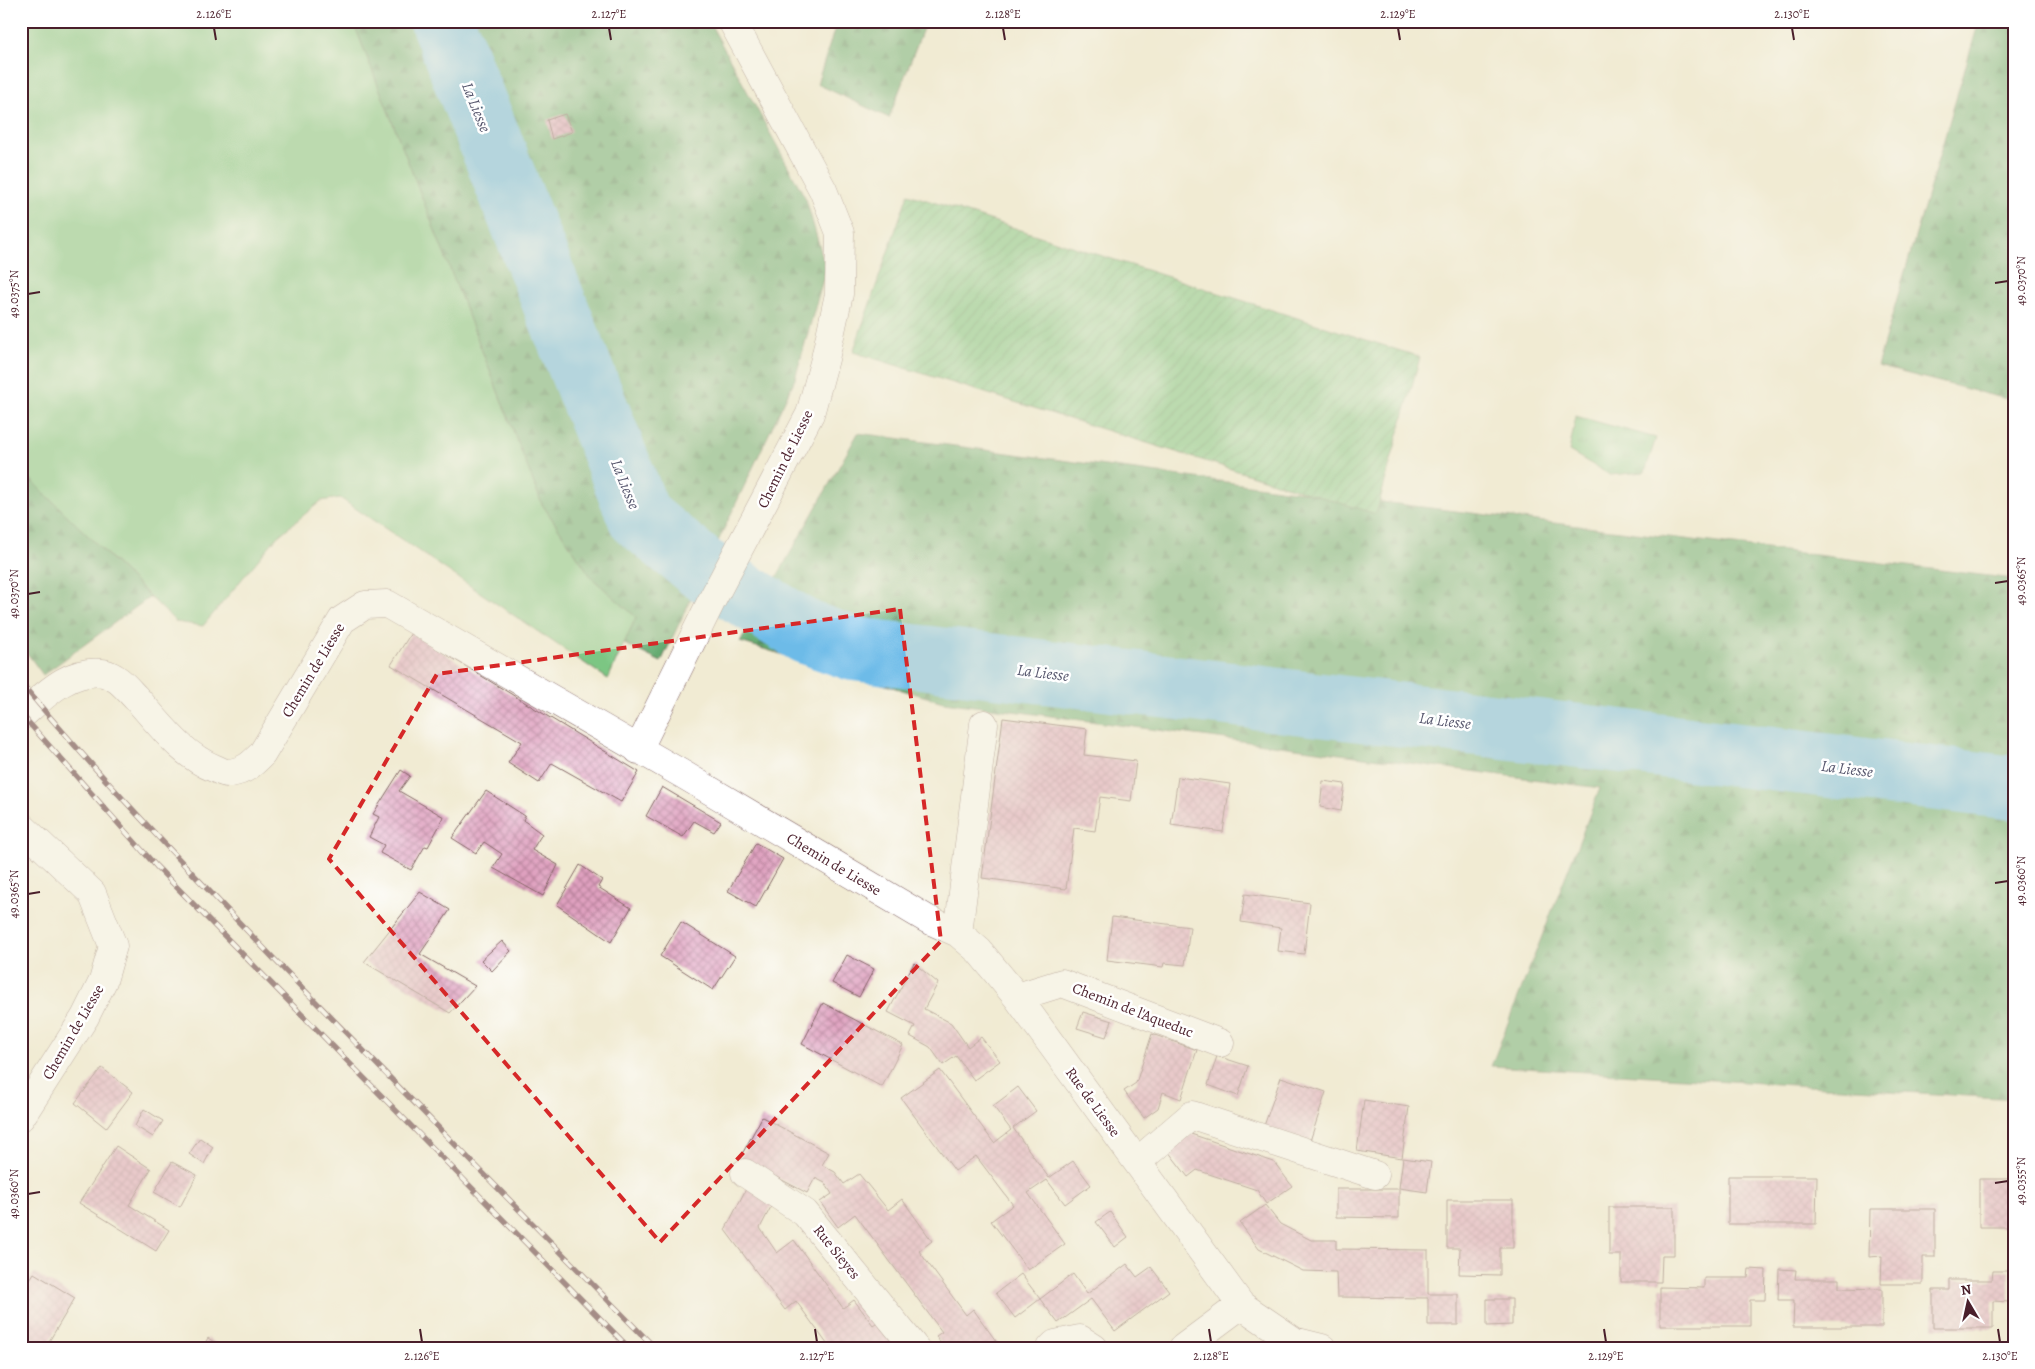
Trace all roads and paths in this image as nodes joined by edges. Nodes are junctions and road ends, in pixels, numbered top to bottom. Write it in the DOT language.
graph roads {
  1 [pos="732,21"];
  2 [pos="21,716"];
  3 [pos="984,724"];
  4 [pos="638,750"];
  5 [pos="21,826"];
  6 [pos="927,919"];
  7 [pos="958,933"];
  8 [pos="1017,997"];
  9 [pos="1220,1043"];
  10 [pos="21,1117"];
  11 [pos="1137,1162"];
  12 [pos="745,1173"];
  13 [pos="1375,1175"];
  14 [pos="1241,1305"];
  15 [pos="915,1348"];
  16 [pos="1051,1348"];
  17 [pos="1094,1348"];
  18 [pos="1183,1348"];
  19 [pos="1322,1348"];
  1 -- 4 [label="street, Chemin de Liesse"];
  2 -- 4 [label="street, Chemin de Liesse"];
  3 -- 7 [label="street"];
  4 -- 6 [label="street, Chemin de Liesse"];
  5 -- 10 [label="street, Chemin de Liesse"];
  6 -- 7 [label="street, Rue de Liesse"];
  7 -- 8 [label="street, Rue de Liesse"];
  8 -- 9 [label="street, Chemin de l'Aqueduc"];
  8 -- 11 [label="street, Rue de Liesse"];
  11 -- 13 [label="street"];
  11 -- 14 [label="street, Rue de Liesse"];
  12 -- 15 [label="street, Rue Sieyes"];
  14 -- 18 [label="street"];
  14 -- 19 [label="street, Rue de Liesse"];
  16 -- 17 [label="street"];
}
